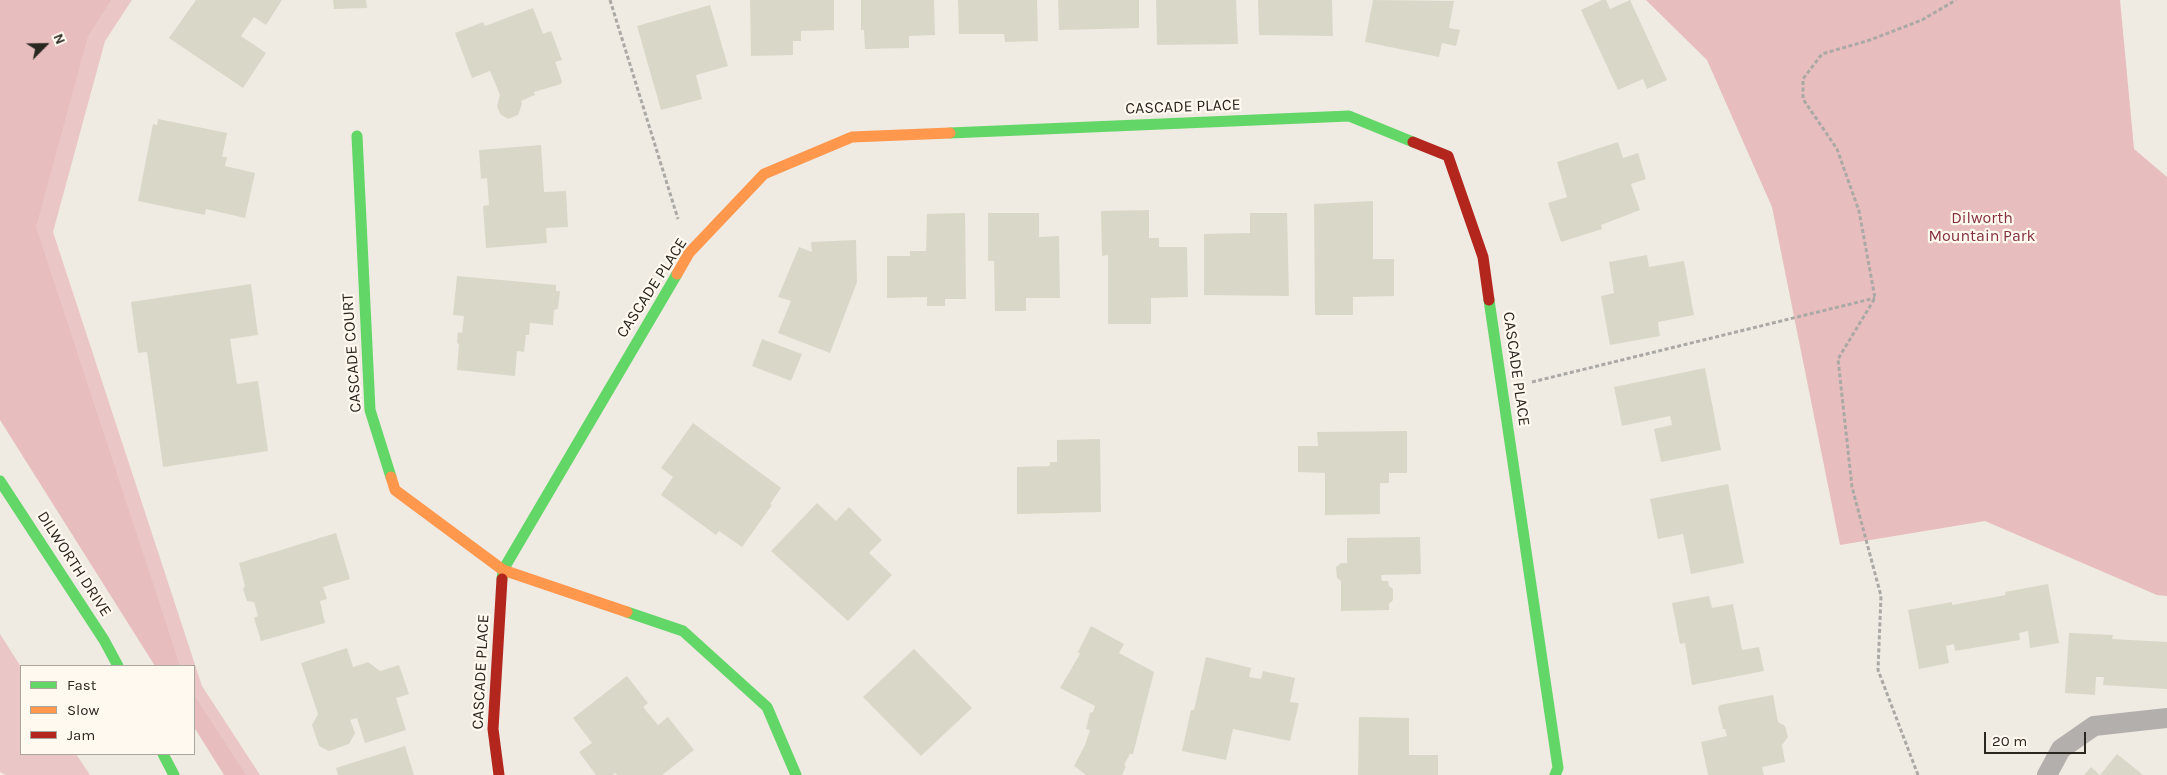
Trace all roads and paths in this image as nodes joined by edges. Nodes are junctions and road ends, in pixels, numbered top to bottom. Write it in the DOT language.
graph roads {
  1 [pos="610,0"];
  2 [pos="1956,0"];
  3 [pos="357,136"];
  4 [pos="689,253"];
  5 [pos="1875,298"];
  6 [pos="1502,389"];
  7 [pos="0,481"];
  8 [pos="503,570"];
  9 [pos="117,665"];
  10 [pos="2167,718"];
  11 [pos="164,755"];
  12 [pos="174,775"];
  13 [pos="499,775"];
  14 [pos="796,775"];
  15 [pos="1555,775"];
  16 [pos="1918,775"];
  17 [pos="2047,775"];
  1 -- 4 [label="path"];
  2 -- 5 [label="path"];
  3 -- 8 [label="street, CASCADE COURT"];
  4 -- 6 [label="street, CASCADE PLACE"];
  4 -- 8 [label="street, CASCADE PLACE"];
  5 -- 6 [label="path"];
  5 -- 16 [label="path"];
  6 -- 15 [label="street, CASCADE PLACE"];
  7 -- 9 [label="street, DILWORTH DRIVE"];
  8 -- 13 [label="street, CASCADE PLACE"];
  8 -- 14 [label="street"];
  10 -- 17 [label="lane"];
  11 -- 12 [label="street"];
}
